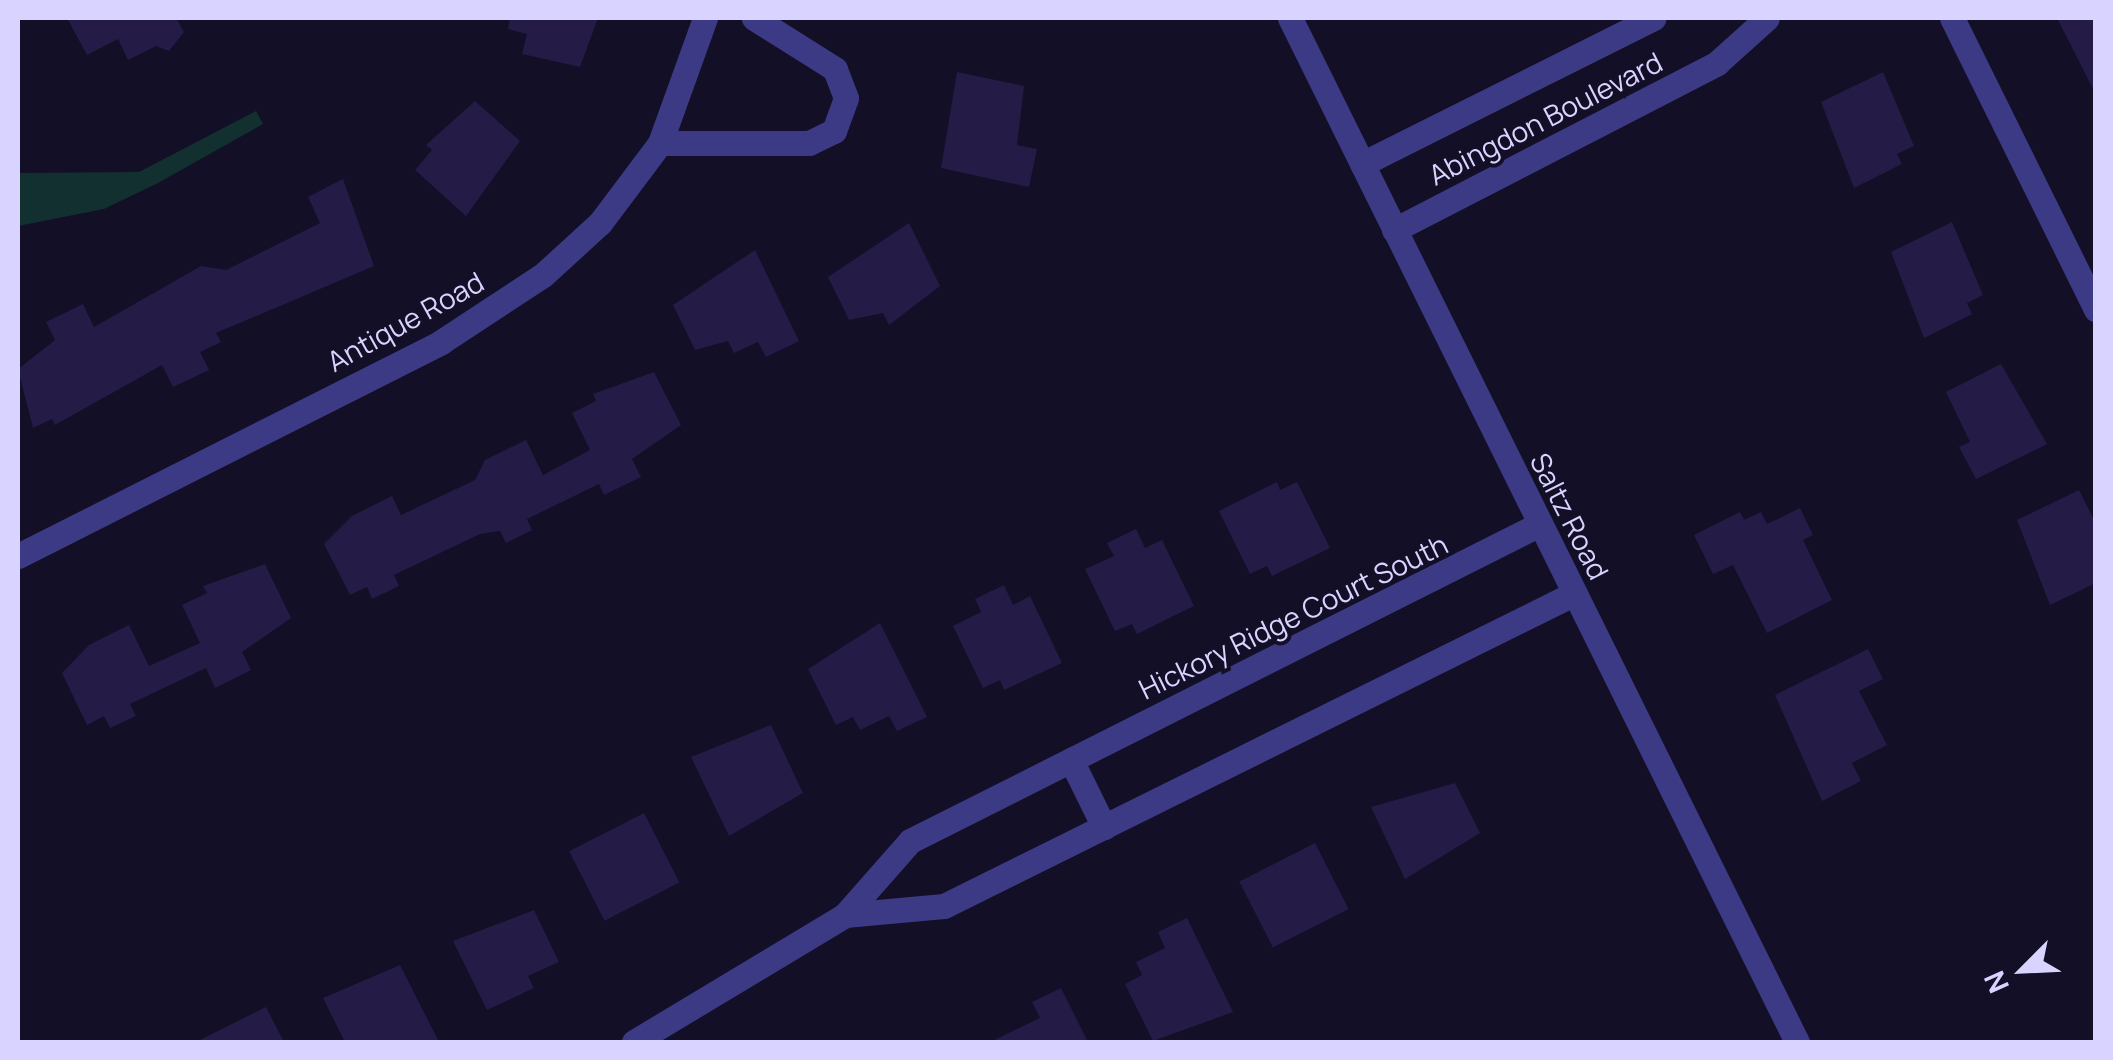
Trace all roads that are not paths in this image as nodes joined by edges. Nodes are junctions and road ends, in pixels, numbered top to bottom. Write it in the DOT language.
graph roads {
  1 [pos="705,18"];
  2 [pos="754,18"];
  3 [pos="1290,18"];
  4 [pos="1654,18"];
  5 [pos="1767,18"];
  6 [pos="1952,18"];
  7 [pos="660,144"];
  8 [pos="1362,164"];
  9 [pos="1394,230"];
  10 [pos="2096,309"];
  11 [pos="1540,524"];
  12 [pos="18,556"];
  13 [pos="1575,592"];
  14 [pos="1071,760"];
  15 [pos="1104,827"];
  16 [pos="845,915"];
  17 [pos="634,1042"];
  18 [pos="1797,1042"];
  1 -- 7 [label="street, Antique Road"];
  2 -- 7 [label="street"];
  3 -- 8 [label="street, Saltz Road"];
  4 -- 8 [label="street, Abingdon Boulevard"];
  5 -- 9 [label="street, Abingdon Boulevard"];
  6 -- 10 [label="street"];
  7 -- 12 [label="street, Antique Road"];
  8 -- 9 [label="street, Saltz Road"];
  9 -- 11 [label="street, Saltz Road"];
  11 -- 13 [label="street, Saltz Road"];
  11 -- 14 [label="street, Hickory Ridge Court South"];
  13 -- 15 [label="street, Hickory Ridge Court South"];
  13 -- 18 [label="street, Saltz Road"];
  14 -- 15 [label="street"];
  14 -- 16 [label="street, Hickory Ridge Court South"];
  15 -- 16 [label="street, Hickory Ridge Court South"];
  16 -- 17 [label="street, Hickory Ridge Court South"];
}
